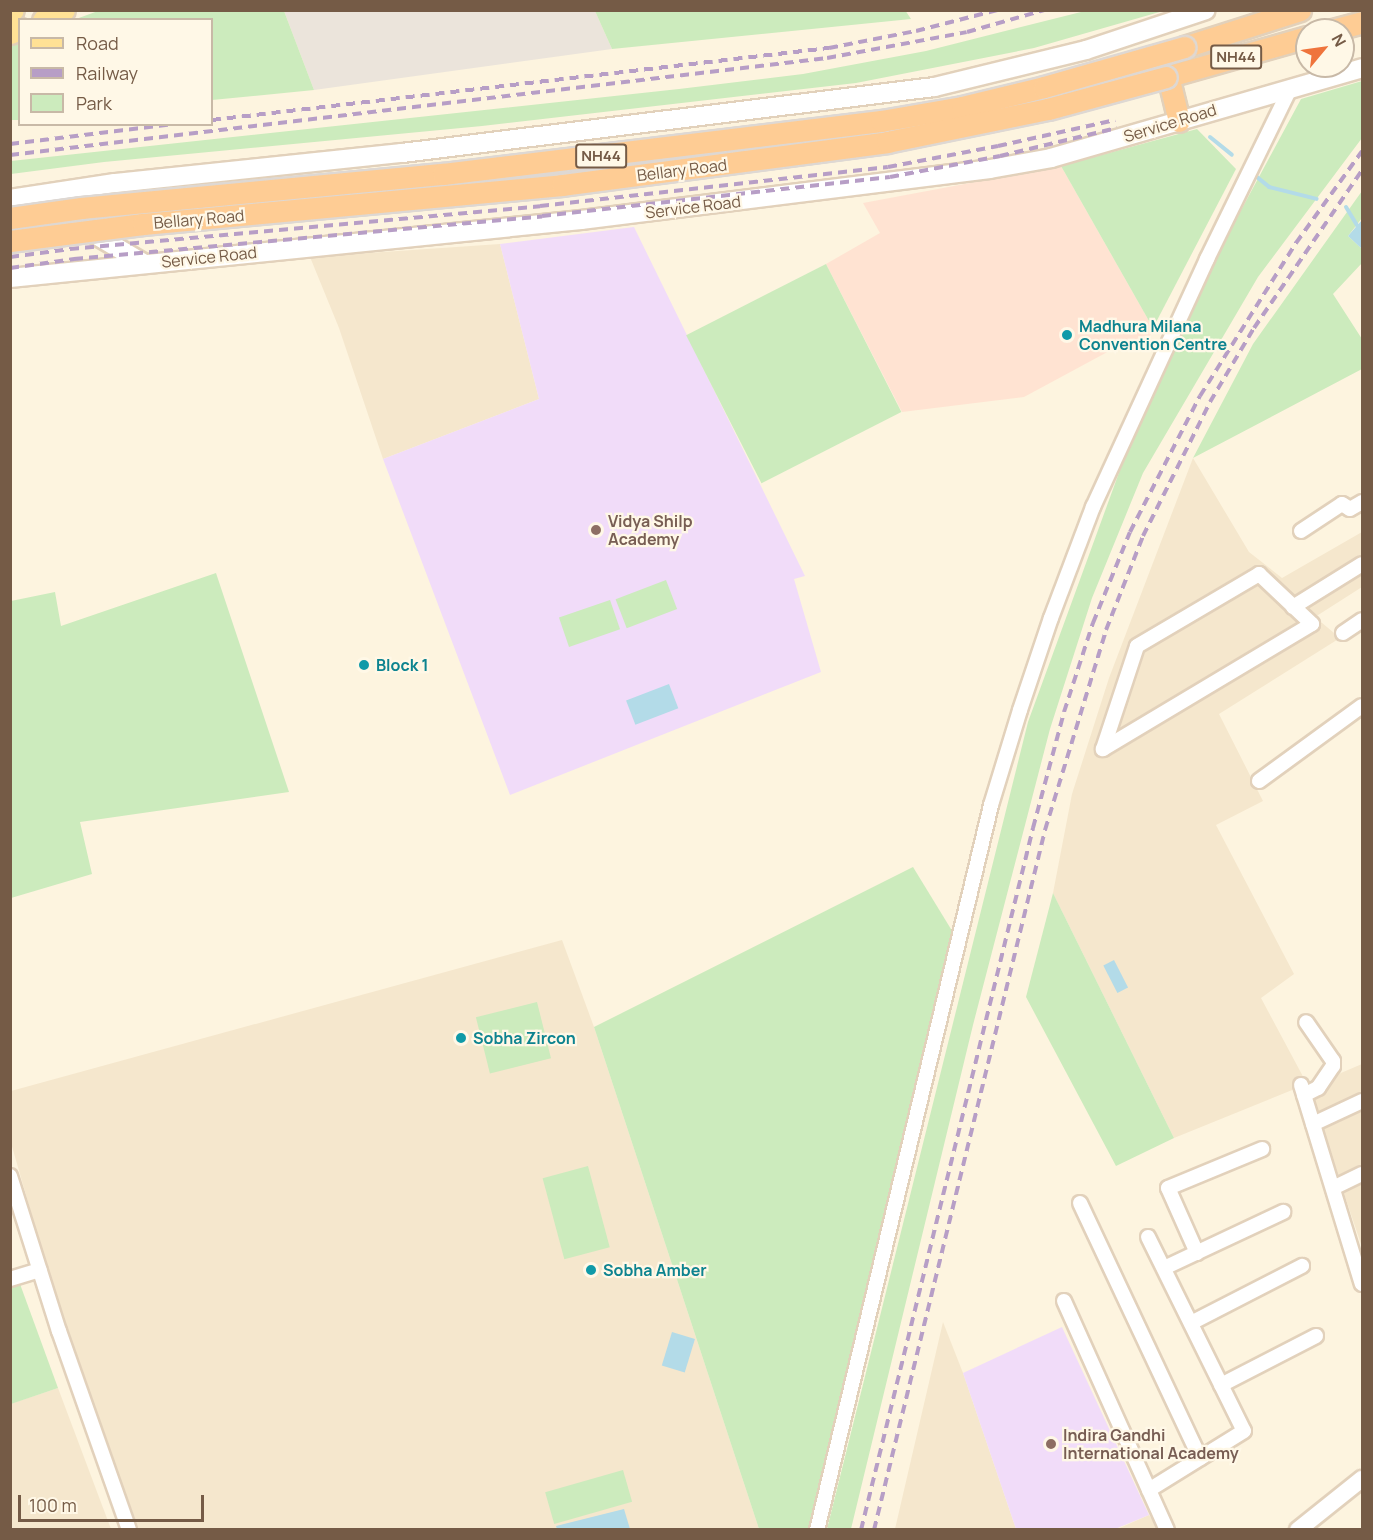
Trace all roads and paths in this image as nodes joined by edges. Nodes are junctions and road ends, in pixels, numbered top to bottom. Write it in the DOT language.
graph roads {
  1 [pos="64,10"];
  2 [pos="78,10"];
  3 [pos="1206,10"];
  4 [pos="1300,10"];
  5 [pos="46,18"];
  6 [pos="61,18"];
  7 [pos="1295,40"];
  8 [pos="1362,68"];
  9 [pos="1167,77"];
  10 [pos="1291,87"];
  11 [pos="1179,121"];
  12 [pos="115,183"];
  13 [pos="10,199"];
  14 [pos="10,219"];
  15 [pos="10,241"];
  16 [pos="10,247"];
  17 [pos="143,263"];
  18 [pos="10,278"];
  19 [pos="1362,502"];
  20 [pos="1300,531"];
  21 [pos="1362,564"];
  22 [pos="1293,607"];
  23 [pos="1362,620"];
  24 [pos="1343,633"];
  25 [pos="1362,706"];
  26 [pos="1259,781"];
  27 [pos="1306,1022"];
  28 [pos="1362,1101"];
  29 [pos="1313,1124"];
  30 [pos="1262,1149"];
  31 [pos="1362,1174"];
  32 [pos="10,1176"];
  33 [pos="1333,1188"];
  34 [pos="1080,1203"];
  35 [pos="1283,1212"];
  36 [pos="1148,1237"];
  37 [pos="1357,1245"];
  38 [pos="1197,1253"];
  39 [pos="1302,1266"];
  40 [pos="1164,1268"];
  41 [pos="40,1270"];
  42 [pos="10,1279"];
  43 [pos="1362,1284"];
  44 [pos="1064,1301"];
  45 [pos="1191,1323"];
  46 [pos="1316,1336"];
  47 [pos="1221,1385"];
  48 [pos="1200,1458"];
  49 [pos="1362,1479"];
  50 [pos="1149,1490"];
  51 [pos="129,1530"];
  52 [pos="817,1530"];
  53 [pos="1167,1530"];
  54 [pos="1298,1530"];
  1 -- 5 [label="main road"];
  2 -- 6 [label="street"];
  3 -- 12 [label="main road"];
  4 -- 14 [label="highway, Bellary Road / NH44, bridge"];
  7 -- 9 [label="highway, Bellary Road / NH44"];
  8 -- 10 [label="main road, Service Road"];
  9 -- 11 [label="highway"];
  9 -- 15 [label="highway, Bellary Road / NH44, bridge"];
  10 -- 11 [label="main road, Service Road"];
  10 -- 52 [label="street"];
  11 -- 17 [label="main road, Service Road"];
  12 -- 13 [label="main road"];
  12 -- 17 [label="main road"];
  14 -- 16 [label="main road"];
  17 -- 18 [label="main road, Service Road"];
  19 -- 20 [label="street"];
  21 -- 22 [label="street"];
  22 -- 22 [label="street"];
  23 -- 24 [label="street"];
  25 -- 26 [label="street"];
  27 -- 29 [label="street"];
  28 -- 29 [label="street"];
  29 -- 33 [label="street"];
  30 -- 38 [label="street"];
  31 -- 33 [label="street"];
  32 -- 41 [label="street"];
  33 -- 37 [label="street"];
  34 -- 48 [label="street"];
  35 -- 38 [label="street"];
  36 -- 40 [label="street"];
  37 -- 43 [label="street"];
  38 -- 40 [label="street"];
  39 -- 45 [label="street"];
  40 -- 45 [label="street"];
  41 -- 42 [label="street"];
  41 -- 51 [label="street"];
  44 -- 50 [label="street"];
  45 -- 47 [label="street"];
  46 -- 47 [label="street"];
  47 -- 48 [label="street"];
  48 -- 50 [label="street"];
  49 -- 54 [label="street"];
  50 -- 53 [label="street"];
}
